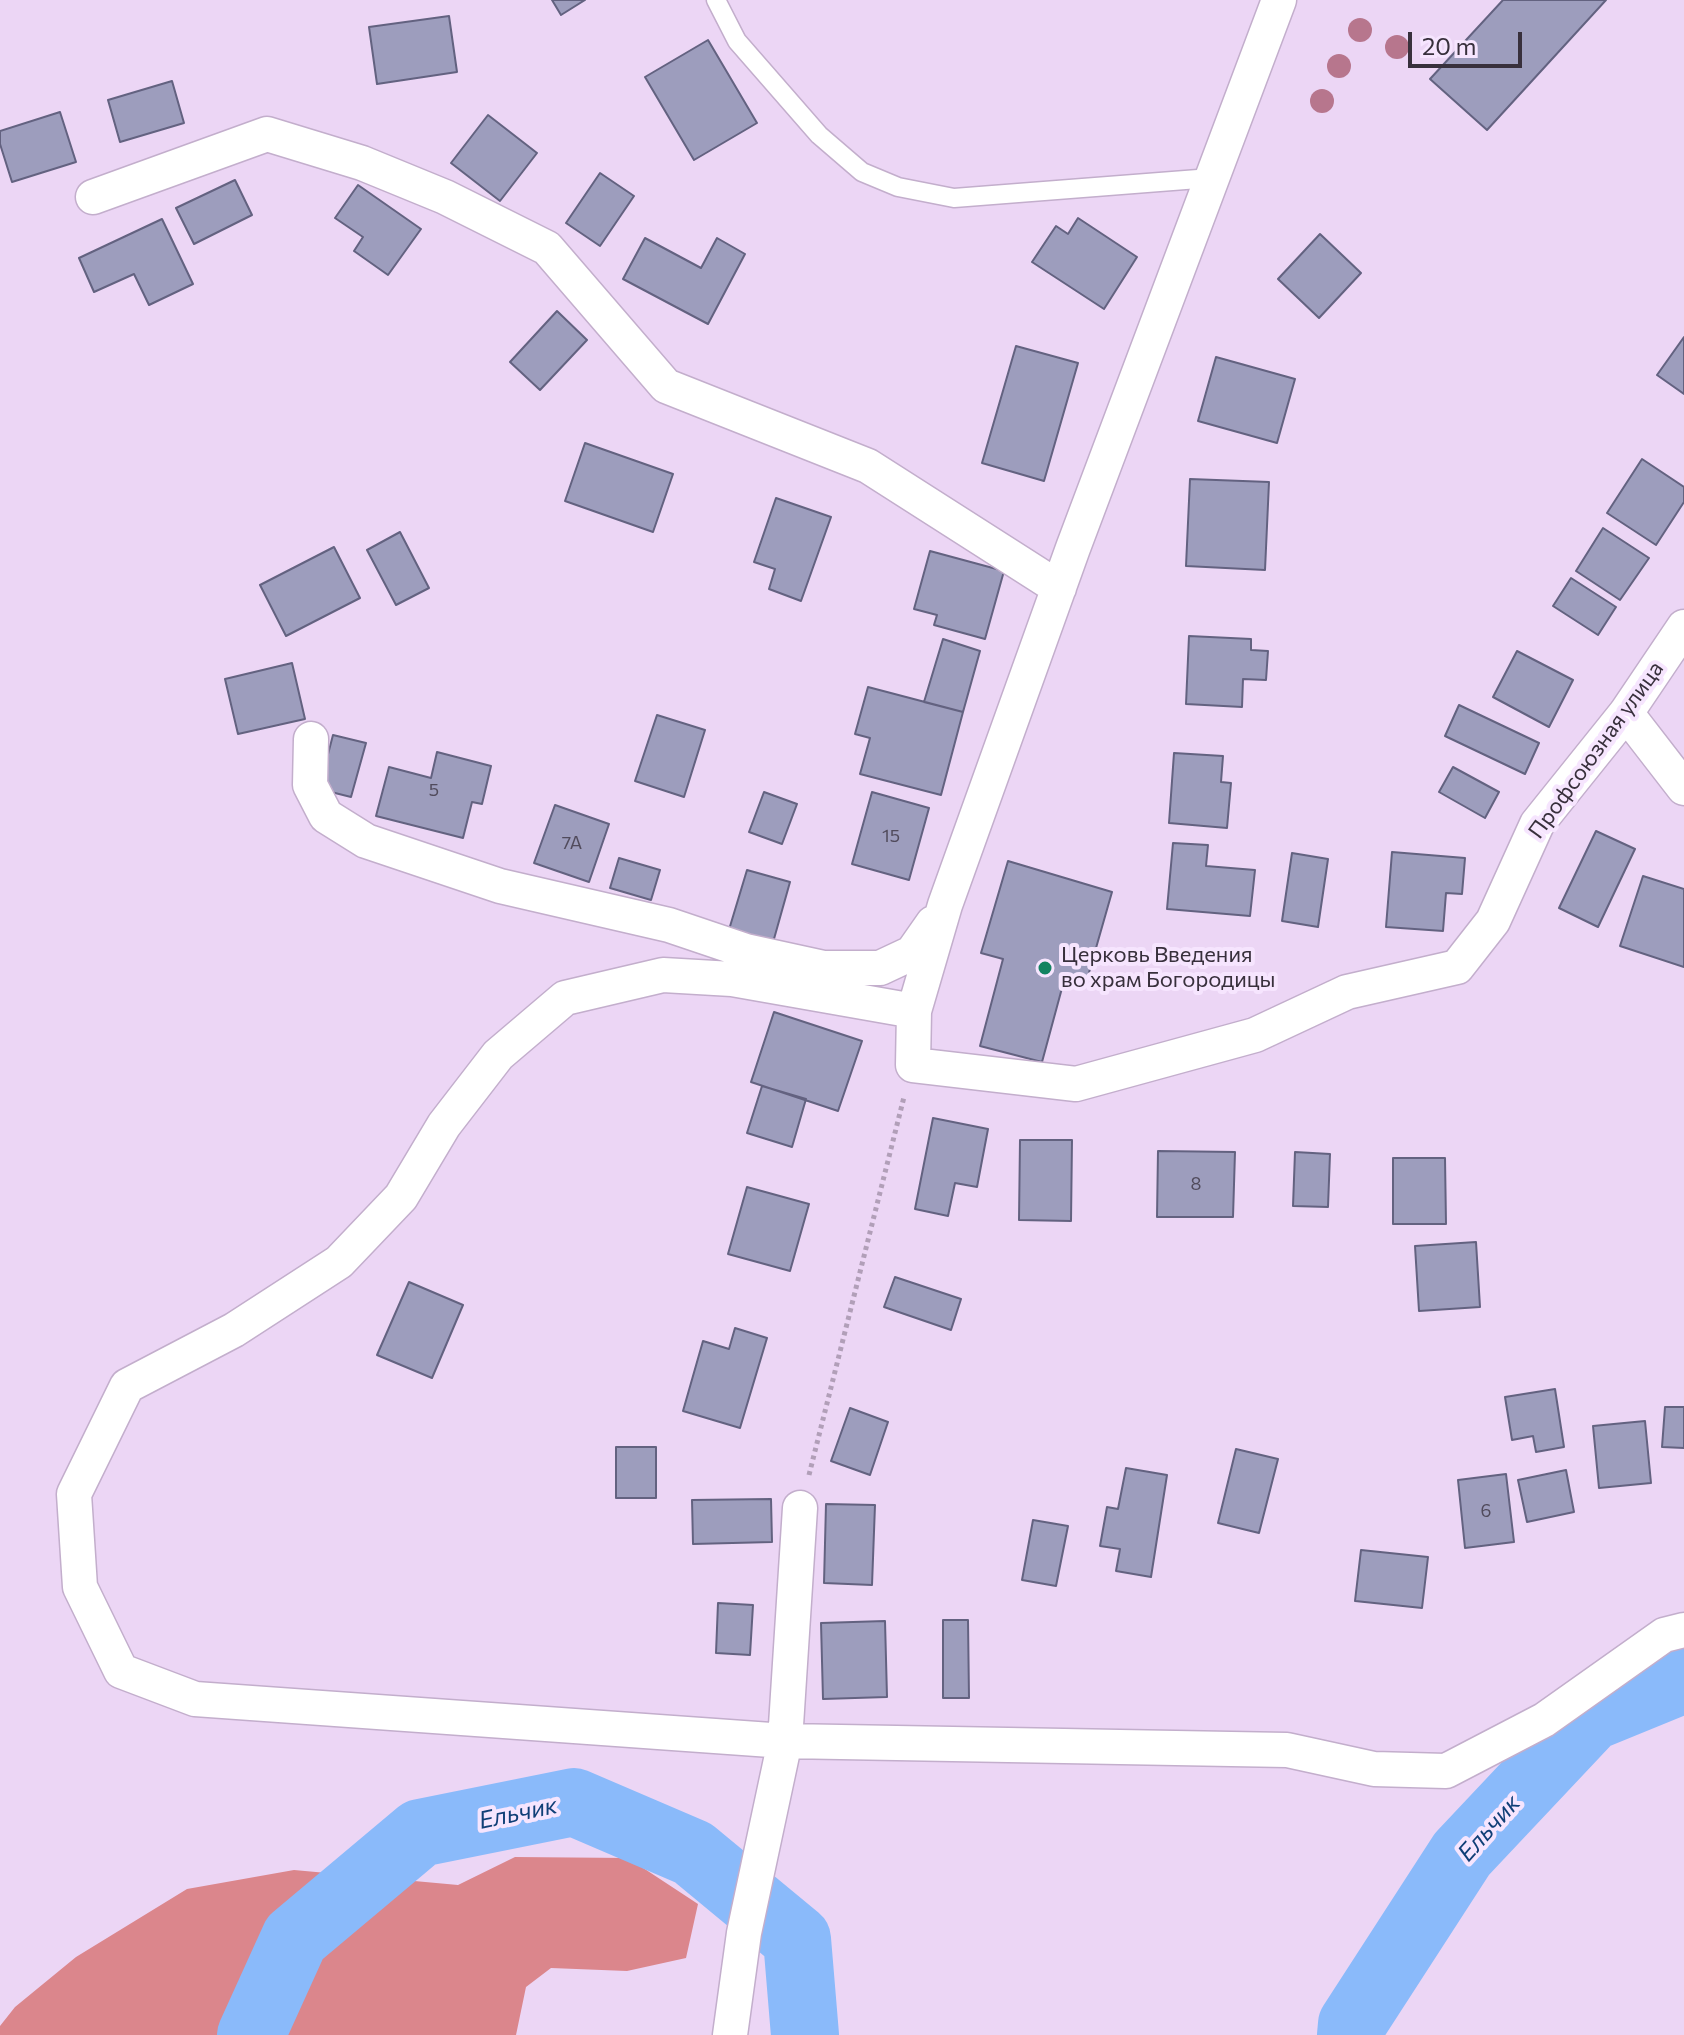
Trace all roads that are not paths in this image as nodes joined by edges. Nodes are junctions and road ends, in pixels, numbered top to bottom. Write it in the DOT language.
graph roads {
  1 [pos="716,0"];
  2 [pos="1279,0"];
  3 [pos="1211,178"];
  4 [pos="93,197"];
  5 [pos="1059,588"];
  6 [pos="1684,627"];
  7 [pos="1626,713"];
  8 [pos="311,739"];
  9 [pos="1684,788"];
  10 [pos="945,905"];
  11 [pos="914,1011"];
  12 [pos="800,1508"];
  13 [pos="1684,1630"];
  14 [pos="785,1741"];
  15 [pos="730,2035"];
  1 -- 3 [label="lane"];
  2 -- 3 [label="street"];
  3 -- 5 [label="street"];
  4 -- 5 [label="street"];
  5 -- 10 [label="street"];
  6 -- 7 [label="street, Профсоюзная улица"];
  7 -- 9 [label="street"];
  7 -- 11 [label="street, Профсоюзная улица"];
  8 -- 10 [label="street"];
  10 -- 11 [label="street"];
  11 -- 14 [label="street"];
  12 -- 14 [label="street"];
  13 -- 14 [label="street"];
  14 -- 15 [label="street"];
}
